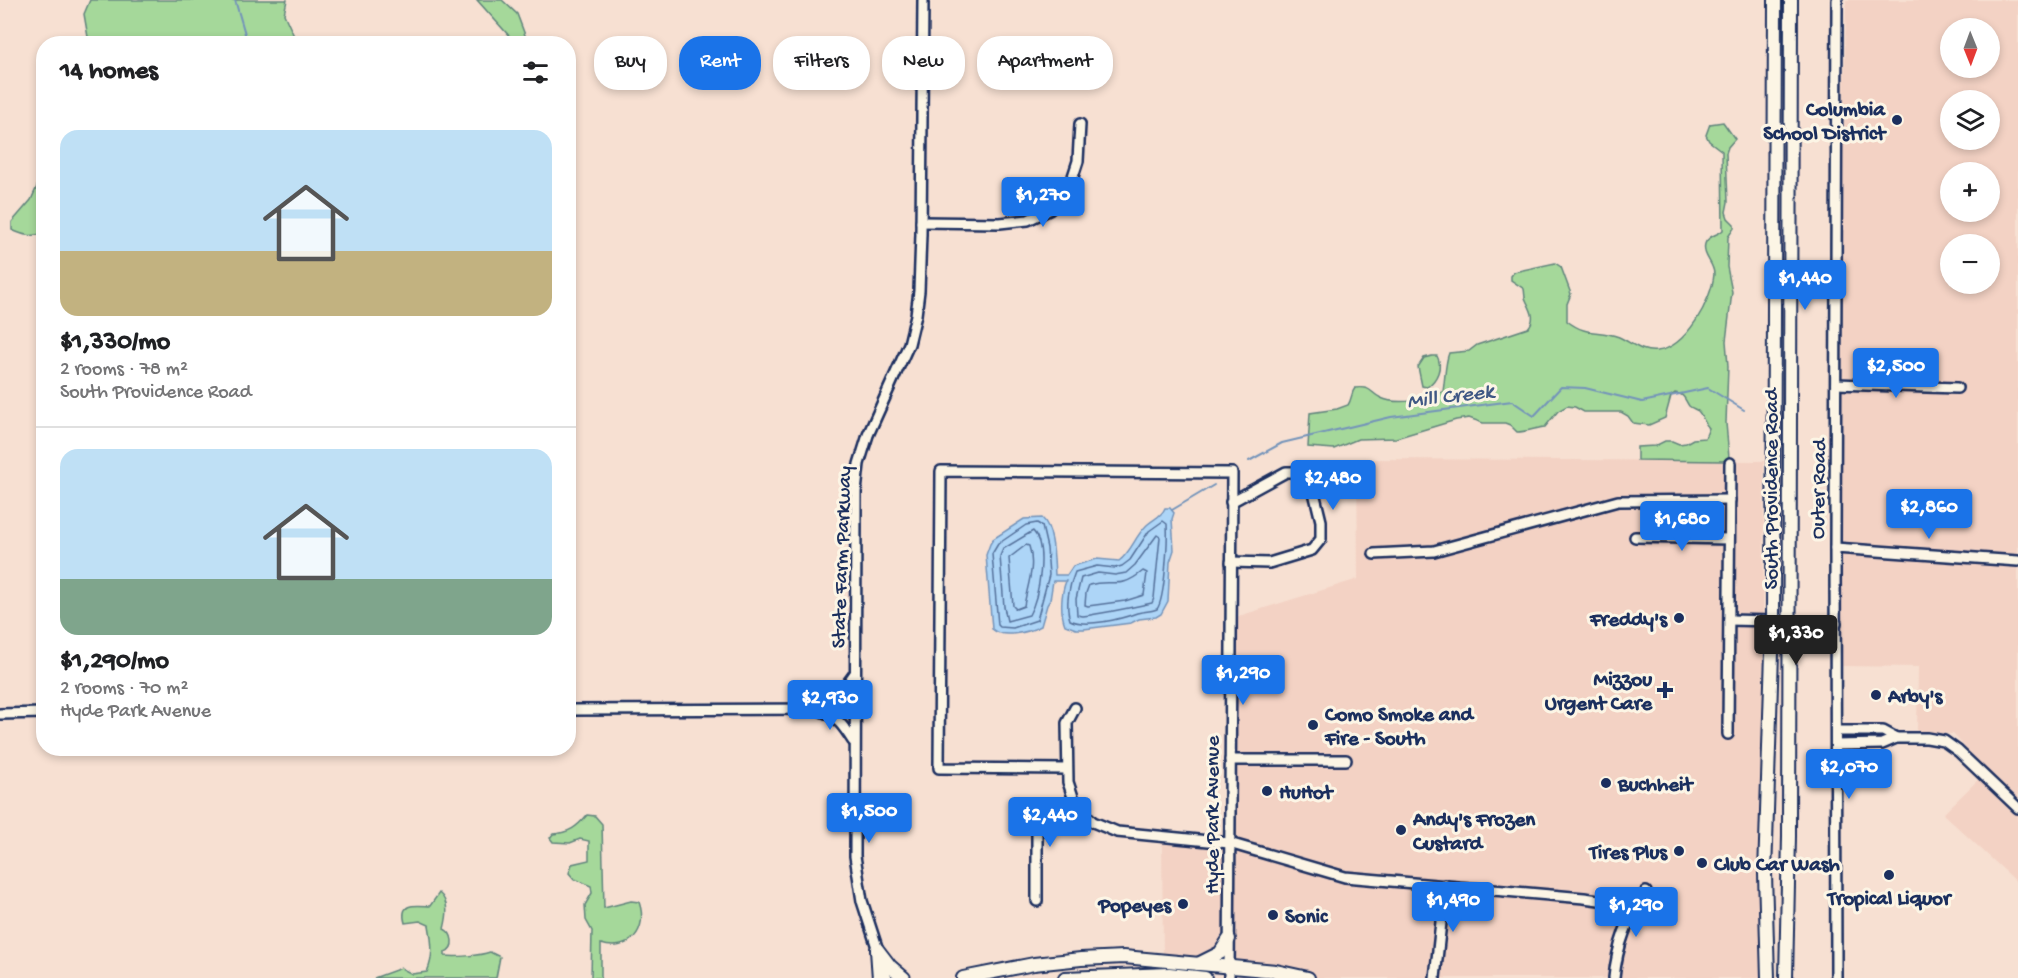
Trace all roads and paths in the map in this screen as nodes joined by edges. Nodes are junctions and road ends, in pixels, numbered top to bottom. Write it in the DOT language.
graph roads {
  1 [pos="922,0"];
  2 [pos="1775,0"];
  3 [pos="1791,0"];
  4 [pos="1837,0"];
  5 [pos="1080,124"];
  6 [pos="921,222"];
  7 [pos="1836,384"];
  8 [pos="1957,388"];
  9 [pos="1730,463"];
  10 [pos="1730,500"];
  11 [pos="1231,502"];
  12 [pos="1774,518"];
  13 [pos="1635,537"];
  14 [pos="1729,539"];
  15 [pos="1835,548"];
  16 [pos="1374,554"];
  17 [pos="2018,561"];
  18 [pos="1231,562"];
  19 [pos="1730,620"];
  20 [pos="1773,621"];
  21 [pos="1789,622"];
  22 [pos="1836,623"];
  23 [pos="855,673"];
  24 [pos="1075,708"];
  25 [pos="813,709"];
  26 [pos="855,709"];
  27 [pos="576,710"];
  28 [pos="36,713"];
  29 [pos="0,714"];
  30 [pos="1789,730"];
  31 [pos="1836,731"];
  32 [pos="1728,734"];
  33 [pos="1896,738"];
  34 [pos="855,743"];
  35 [pos="1836,745"];
  36 [pos="1230,760"];
  37 [pos="1346,760"];
  38 [pos="1067,769"];
  39 [pos="1074,800"];
  40 [pos="2018,808"];
  41 [pos="1229,843"];
  42 [pos="1445,885"];
  43 [pos="1646,892"];
  44 [pos="1037,902"];
  45 [pos="1632,910"];
  46 [pos="1229,939"];
  47 [pos="877,949"];
  48 [pos="1196,964"];
  49 [pos="1229,973"];
  50 [pos="879,978"];
  51 [pos="887,978"];
  52 [pos="904,978"];
  53 [pos="963,978"];
  54 [pos="1065,978"];
  55 [pos="1205,978"];
  56 [pos="1308,978"];
  57 [pos="1435,978"];
  58 [pos="1614,978"];
  59 [pos="1768,978"];
  60 [pos="1786,978"];
  61 [pos="1836,978"];
  1 -- 6 [label="street, State Farm Parkway"];
  2 -- 12 [label="main road, South Providence Road"];
  3 -- 21 [label="main road, South Providence Road"];
  4 -- 7 [label="street, Outer Road"];
  5 -- 6 [label="street"];
  6 -- 23 [label="street, State Farm Parkway"];
  7 -- 8 [label="street"];
  7 -- 15 [label="street, Outer Road"];
  9 -- 10 [label="street"];
  10 -- 14 [label="street"];
  10 -- 16 [label="street"];
  11 -- 18 [label="street, Hyde Park Avenue"];
  11 -- 18 [label="street"];
  11 -- 38 [label="street, Hyde Park Avenue"];
  12 -- 20 [label="main road, South Providence Road"];
  12 -- 21 [label="main road"];
  13 -- 14 [label="street"];
  14 -- 19 [label="street"];
  15 -- 17 [label="street"];
  15 -- 22 [label="street, Outer Road"];
  18 -- 36 [label="street, Hyde Park Avenue"];
  19 -- 20 [label="street"];
  19 -- 32 [label="street"];
  20 -- 30 [label="main road"];
  20 -- 59 [label="main road, South Providence Road"];
  21 -- 22 [label="street"];
  21 -- 30 [label="main road, South Providence Road"];
  22 -- 31 [label="street, Outer Road"];
  23 -- 25 [label="street"];
  23 -- 26 [label="street, State Farm Parkway"];
  24 -- 38 [label="street"];
  25 -- 26 [label="street"];
  25 -- 27 [label="street"];
  25 -- 34 [label="street"];
  26 -- 34 [label="street, State Farm Parkway"];
  28 -- 29 [label="street"];
  30 -- 60 [label="main road, South Providence Road"];
  31 -- 33 [label="street"];
  31 -- 35 [label="street, Outer Road"];
  33 -- 35 [label="street"];
  33 -- 40 [label="street"];
  34 -- 47 [label="street, State Farm Parkway"];
  35 -- 61 [label="street, Outer Road"];
  36 -- 37 [label="street"];
  36 -- 41 [label="street, Hyde Park Avenue"];
  38 -- 39 [label="street"];
  39 -- 41 [label="street"];
  39 -- 44 [label="street"];
  41 -- 42 [label="street"];
  41 -- 46 [label="street, Hyde Park Avenue"];
  42 -- 45 [label="street"];
  42 -- 57 [label="street"];
  43 -- 45 [label="street"];
  45 -- 58 [label="street"];
  46 -- 48 [label="main road"];
  46 -- 49 [label="street, Hyde Park Avenue"];
  47 -- 50 [label="main road"];
  47 -- 51 [label="street, State Farm Parkway"];
  47 -- 52 [label="main road"];
  48 -- 49 [label="main road"];
  48 -- 53 [label="main road"];
  49 -- 56 [label="main road"];
  54 -- 55 [label="main road"];
}
